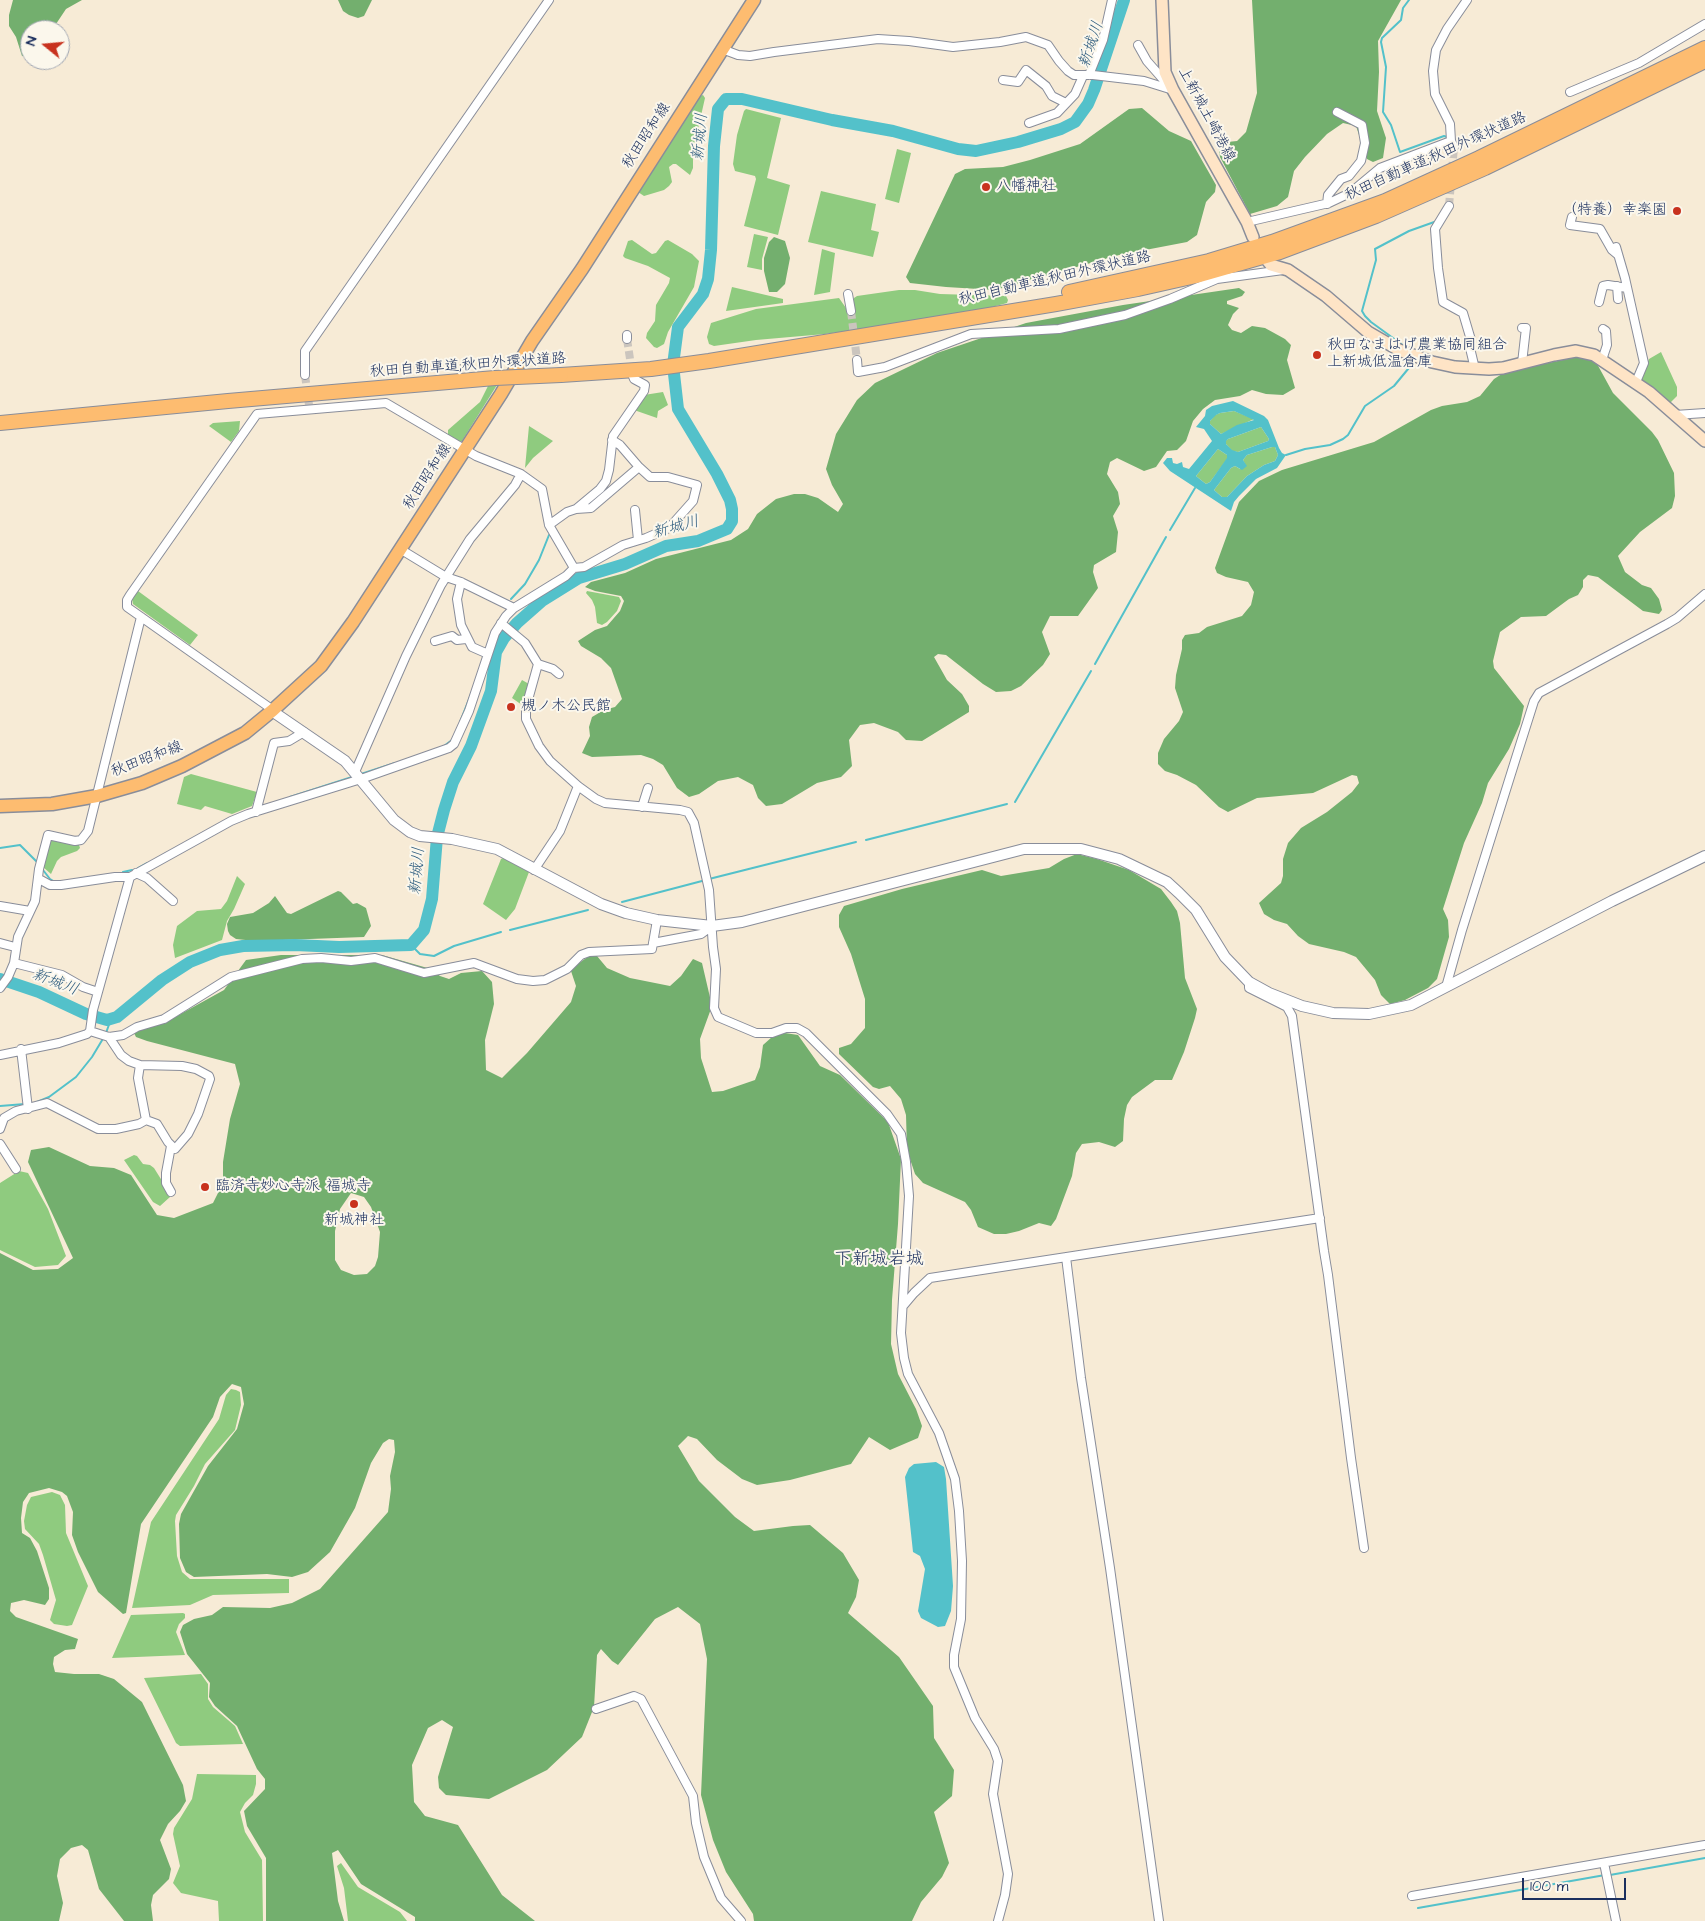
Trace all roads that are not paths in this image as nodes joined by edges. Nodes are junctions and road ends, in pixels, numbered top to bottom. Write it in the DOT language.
graph roads {
  1 [pos="549,0"];
  2 [pos="754,0"];
  3 [pos="1112,0"];
  4 [pos="1162,0"];
  5 [pos="1467,0"];
  6 [pos="1705,24"];
  7 [pos="1138,45"];
  8 [pos="1705,48"];
  9 [pos="722,49"];
  10 [pos="1705,61"];
  11 [pos="1089,75"];
  12 [pos="1003,80"];
  13 [pos="1173,90"];
  14 [pos="1570,92"];
  15 [pos="1066,103"];
  16 [pos="1337,112"];
  17 [pos="1029,123"];
  18 [pos="1327,204"];
  19 [pos="1449,206"];
  20 [pos="1572,217"];
  21 [pos="1247,222"];
  22 [pos="1253,237"];
  23 [pos="1616,247"];
  24 [pos="1619,256"];
  25 [pos="1267,260"];
  26 [pos="1288,270"];
  27 [pos="1617,286"];
  28 [pos="1627,288"];
  29 [pos="848,294"];
  30 [pos="1618,298"];
  31 [pos="1599,302"];
  32 [pos="851,311"];
  33 [pos="936,323"];
  34 [pos="1522,328"];
  35 [pos="1603,329"];
  36 [pos="857,360"];
  37 [pos="1602,360"];
  38 [pos="1522,363"];
  39 [pos="1475,369"];
  40 [pos="632,374"];
  41 [pos="305,375"];
  42 [pos="1636,382"];
  43 [pos="1705,413"];
  44 [pos="1674,414"];
  45 [pos="0,423"];
  46 [pos="612,440"];
  47 [pos="1705,441"];
  48 [pos="464,450"];
  49 [pos="639,467"];
  50 [pos="521,474"];
  51 [pos="576,508"];
  52 [pos="635,510"];
  53 [pos="549,525"];
  54 [pos="638,540"];
  55 [pos="400,549"];
  56 [pos="574,568"];
  57 [pos="446,577"];
  58 [pos="461,582"];
  59 [pos="1705,594"];
  60 [pos="514,608"];
  61 [pos="141,617"];
  62 [pos="503,625"];
  63 [pos="466,638"];
  64 [pos="435,641"];
  65 [pos="488,654"];
  66 [pos="538,664"];
  67 [pos="559,674"];
  68 [pos="273,711"];
  69 [pos="304,732"];
  70 [pos="358,775"];
  71 [pos="578,786"];
  72 [pos="648,788"];
  73 [pos="97,796"];
  74 [pos="0,806"];
  75 [pos="642,807"];
  76 [pos="256,812"];
  77 [pos="1705,856"];
  78 [pos="534,870"];
  79 [pos="133,875"];
  80 [pos="39,880"];
  81 [pos="173,901"];
  82 [pos="0,906"];
  83 [pos="30,911"];
  84 [pos="657,920"];
  85 [pos="712,926"];
  86 [pos="0,943"];
  87 [pos="653,944"];
  88 [pos="15,947"];
  89 [pos="14,963"];
  90 [pos="1249,982"];
  91 [pos="1446,987"];
  92 [pos="0,988"];
  93 [pos="98,992"];
  94 [pos="92,1031"];
  95 [pos="109,1037"];
  96 [pos="21,1050"];
  97 [pos="0,1055"];
  98 [pos="140,1065"];
  99 [pos="28,1109"];
  100 [pos="146,1120"];
  101 [pos="0,1129"];
  102 [pos="0,1144"];
  103 [pos="171,1146"];
  104 [pos="16,1169"];
  105 [pos="170,1192"];
  106 [pos="1320,1218"];
  107 [pos="1066,1257"];
  108 [pos="903,1306"];
  109 [pos="1364,1548"];
  110 [pos="596,1709"];
  111 [pos="1705,1846"];
  112 [pos="1604,1863"];
  113 [pos="1412,1896"];
  114 [pos="741,1921"];
  115 [pos="998,1921"];
  116 [pos="1158,1921"];
  117 [pos="1616,1921"];
  1 -- 41 [label="street"];
  2 -- 9 [label="main road, 秋田昭和線"];
  3 -- 11 [label="street"];
  4 -- 13 [label="main road, 上新城土崎港線"];
  5 -- 18 [label="street"];
  6 -- 14 [label="street"];
  7 -- 13 [label="street"];
  8 -- 33 [label="highway, 秋田自動車道;秋田外環状道路"];
  9 -- 11 [label="street"];
  9 -- 48 [label="main road, 秋田昭和線"];
  10 -- 33 [label="highway, 秋田自動車道;秋田外環状道路"];
  11 -- 13 [label="street"];
  11 -- 15 [label="street"];
  12 -- 15 [label="street"];
  13 -- 21 [label="main road, 上新城土崎港線"];
  15 -- 17 [label="street"];
  16 -- 18 [label="street"];
  18 -- 21 [label="street"];
  19 -- 39 [label="street"];
  20 -- 24 [label="street"];
  21 -- 22 [label="main road, 上新城土崎港線"];
  23 -- 24 [label="street"];
  24 -- 28 [label="street"];
  25 -- 26 [label="main road"];
  26 -- 36 [label="street"];
  26 -- 39 [label="main road"];
  27 -- 28 [label="street"];
  27 -- 30 [label="street"];
  27 -- 31 [label="street"];
  28 -- 42 [label="street"];
  29 -- 32 [label="street"];
  33 -- 45 [label="highway, 秋田自動車道;秋田外環状道路, bridge"];
  34 -- 38 [label="street"];
  35 -- 37 [label="street"];
  37 -- 38 [label="main road"];
  37 -- 42 [label="main road"];
  38 -- 39 [label="main road"];
  40 -- 46 [label="street"];
  42 -- 44 [label="main road"];
  43 -- 44 [label="street"];
  44 -- 47 [label="main road"];
  46 -- 49 [label="street"];
  46 -- 51 [label="street"];
  48 -- 50 [label="street"];
  48 -- 55 [label="main road, 秋田昭和線"];
  48 -- 61 [label="street"];
  49 -- 51 [label="street"];
  49 -- 54 [label="street"];
  50 -- 53 [label="street"];
  50 -- 57 [label="street"];
  51 -- 53 [label="street"];
  52 -- 54 [label="street"];
  53 -- 56 [label="street"];
  54 -- 56 [label="street"];
  55 -- 57 [label="street"];
  55 -- 68 [label="main road, 秋田昭和線"];
  56 -- 60 [label="street"];
  57 -- 58 [label="street"];
  57 -- 70 [label="street"];
  58 -- 60 [label="street"];
  58 -- 63 [label="street"];
  59 -- 91 [label="street"];
  60 -- 62 [label="street"];
  61 -- 68 [label="street"];
  61 -- 73 [label="street"];
  62 -- 65 [label="street"];
  62 -- 66 [label="street"];
  63 -- 64 [label="street"];
  63 -- 65 [label="street"];
  65 -- 70 [label="street"];
  66 -- 67 [label="street"];
  66 -- 71 [label="street"];
  68 -- 69 [label="street"];
  68 -- 73 [label="main road, 秋田昭和線"];
  69 -- 70 [label="street"];
  69 -- 76 [label="street"];
  70 -- 76 [label="street"];
  70 -- 78 [label="street"];
  71 -- 75 [label="street"];
  71 -- 78 [label="street"];
  72 -- 75 [label="street"];
  73 -- 74 [label="main road, 秋田昭和線"];
  73 -- 80 [label="street"];
  75 -- 85 [label="street"];
  76 -- 79 [label="street"];
  77 -- 91 [label="street"];
  78 -- 84 [label="street"];
  79 -- 80 [label="street"];
  79 -- 81 [label="street"];
  79 -- 93 [label="street"];
  80 -- 83 [label="street"];
  82 -- 83 [label="street"];
  83 -- 88 [label="street"];
  84 -- 85 [label="street"];
  84 -- 87 [label="street"];
  85 -- 87 [label="street"];
  85 -- 90 [label="street"];
  85 -- 108 [label="street"];
  86 -- 88 [label="street"];
  87 -- 95 [label="street"];
  88 -- 89 [label="street"];
  89 -- 92 [label="street"];
  89 -- 93 [label="street"];
  90 -- 91 [label="street"];
  90 -- 106 [label="street"];
  93 -- 94 [label="street"];
  94 -- 95 [label="street"];
  94 -- 96 [label="street"];
  95 -- 98 [label="street"];
  96 -- 97 [label="street"];
  96 -- 99 [label="street"];
  98 -- 100 [label="street"];
  98 -- 103 [label="street"];
  99 -- 100 [label="street"];
  99 -- 101 [label="street"];
  100 -- 103 [label="street"];
  102 -- 104 [label="street"];
  103 -- 105 [label="street"];
  106 -- 107 [label="street"];
  106 -- 109 [label="street"];
  107 -- 108 [label="street"];
  107 -- 116 [label="street"];
  108 -- 115 [label="street"];
  110 -- 114 [label="street"];
  111 -- 112 [label="street"];
  112 -- 113 [label="street"];
  112 -- 117 [label="street"];
}
